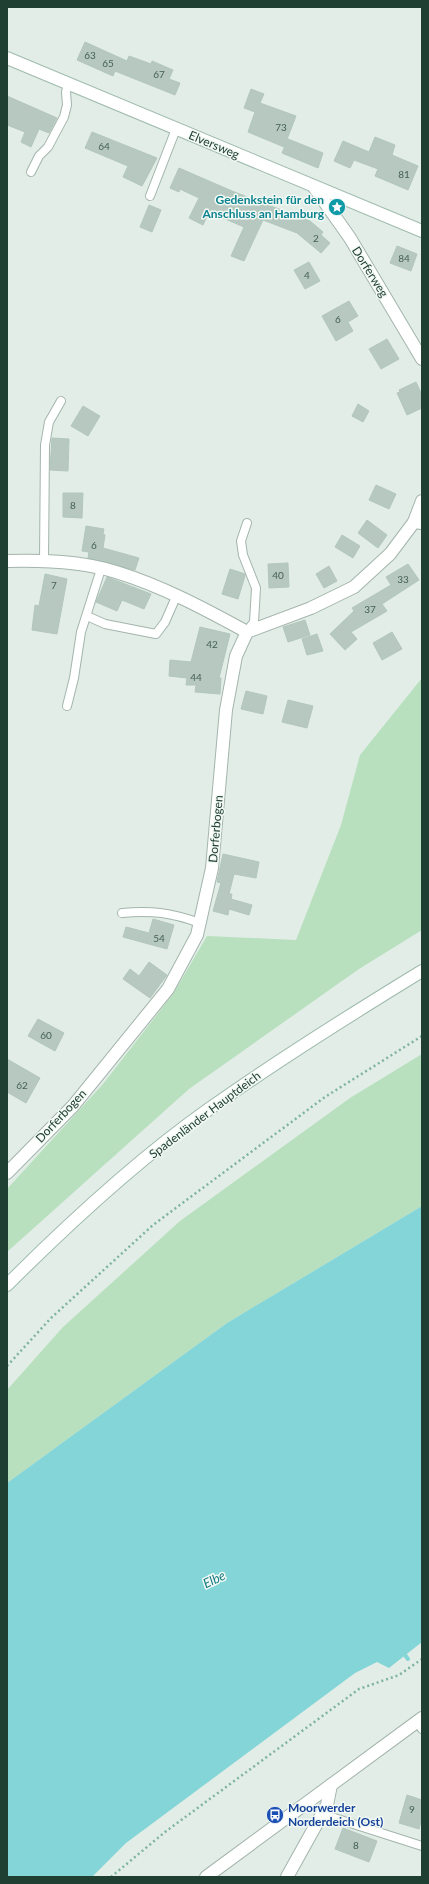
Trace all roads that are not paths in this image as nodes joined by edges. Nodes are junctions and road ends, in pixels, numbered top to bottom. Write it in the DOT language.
graph roads {
  1 [pos="7,58"];
  2 [pos="68,84"];
  3 [pos="176,129"];
  4 [pos="31,172"];
  5 [pos="314,187"];
  6 [pos="150,196"];
  7 [pos="422,231"];
  8 [pos="422,359"];
  9 [pos="61,401"];
  10 [pos="422,501"];
  11 [pos="418,522"];
  12 [pos="247,523"];
  13 [pos="7,561"];
  14 [pos="44,561"];
  15 [pos="101,569"];
  16 [pos="176,596"];
  17 [pos="87,616"];
  18 [pos="247,632"];
  19 [pos="67,706"];
  20 [pos="122,913"];
  21 [pos="200,923"];
  22 [pos="422,970"];
  23 [pos="7,1173"];
  24 [pos="7,1285"];
  25 [pos="420,1723"];
  26 [pos="331,1785"];
  27 [pos="322,1814"];
  28 [pos="422,1846"];
  29 [pos="206,1877"];
  30 [pos="287,1877"];
  1 -- 2 [label="street, Elversweg"];
  2 -- 3 [label="street, Elversweg"];
  2 -- 4 [label="lane"];
  3 -- 5 [label="street, Elversweg"];
  3 -- 6 [label="lane"];
  5 -- 7 [label="street, Elversweg"];
  5 -- 8 [label="street, Dorferweg"];
  9 -- 14 [label="lane"];
  10 -- 11 [label="street"];
  11 -- 18 [label="street"];
  12 -- 18 [label="lane"];
  13 -- 14 [label="street"];
  14 -- 15 [label="street"];
  15 -- 16 [label="street"];
  15 -- 17 [label="lane"];
  16 -- 17 [label="lane"];
  16 -- 18 [label="street"];
  17 -- 19 [label="lane"];
  18 -- 21 [label="street, Dorferbogen"];
  20 -- 21 [label="lane"];
  21 -- 23 [label="street, Dorferbogen"];
  22 -- 24 [label="street, Spadenländer Hauptdeich"];
  25 -- 26 [label="street"];
  26 -- 27 [label="street"];
  26 -- 29 [label="street"];
  27 -- 28 [label="lane"];
  27 -- 30 [label="street"];
}
